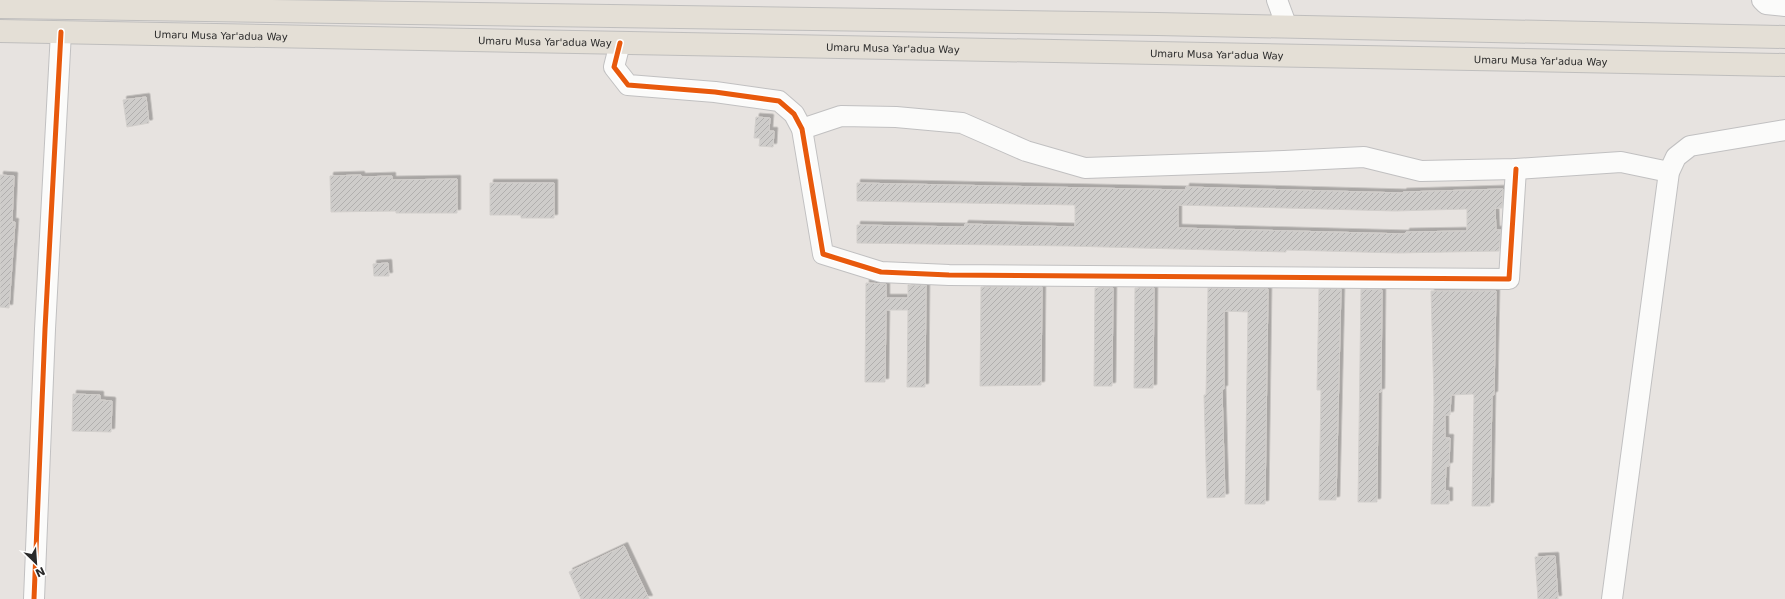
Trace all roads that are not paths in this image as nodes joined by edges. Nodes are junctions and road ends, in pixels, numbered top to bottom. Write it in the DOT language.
graph roads {
  1 [pos="1277,0"];
  2 [pos="1762,0"];
  3 [pos="1785,6"];
  4 [pos="0,7"];
  5 [pos="1287,27"];
  6 [pos="0,31"];
  7 [pos="62,32"];
  8 [pos="1785,37"];
  9 [pos="620,43"];
  10 [pos="1785,65"];
  11 [pos="802,129"];
  12 [pos="1785,130"];
  13 [pos="1516,169"];
  14 [pos="1669,172"];
  15 [pos="34,599"];
  16 [pos="1612,599"];
  1 -- 5 [label="street"];
  2 -- 3 [label="street"];
  4 -- 5 [label="main road"];
  5 -- 8 [label="main road"];
  6 -- 7 [label="main road, Umaru Musa Yar'adua Way"];
  7 -- 9 [label="main road, Umaru Musa Yar'adua Way"];
  7 -- 15 [label="street"];
  9 -- 10 [label="main road, Umaru Musa Yar'adua Way"];
  9 -- 11 [label="street"];
  11 -- 13 [label="street"];
  11 -- 13 [label="street"];
  12 -- 14 [label="street"];
  13 -- 14 [label="street"];
  14 -- 16 [label="street"];
}
